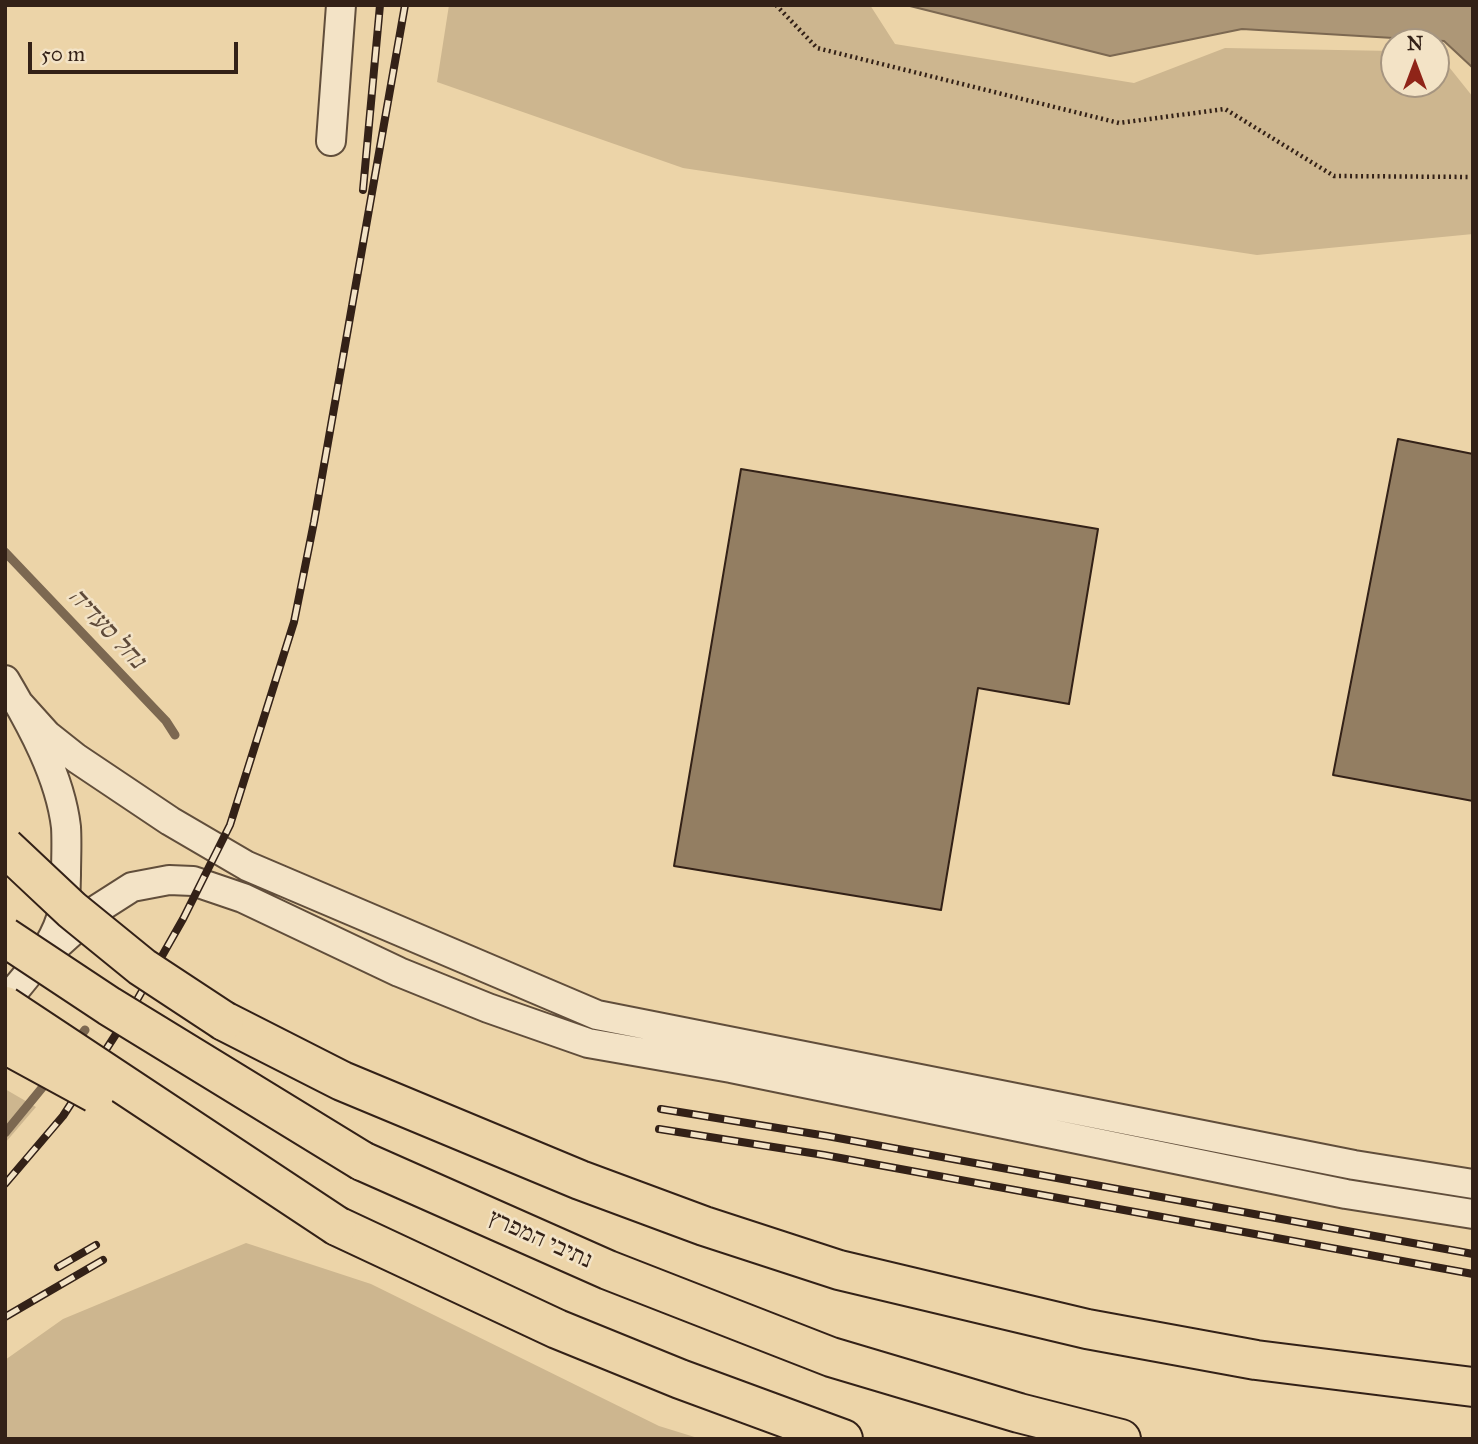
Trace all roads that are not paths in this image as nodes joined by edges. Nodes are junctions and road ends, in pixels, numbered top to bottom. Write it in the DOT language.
graph roads {
  1 [pos="341,5"];
  2 [pos="331,141"];
  3 [pos="5,680"];
  4 [pos="20,705"];
  5 [pos="5,847"];
  6 [pos="5,937"];
  7 [pos="37,963"];
  8 [pos="5,1004"];
  9 [pos="5,1044"];
  10 [pos="1473,1184"];
  11 [pos="1473,1214"];
  12 [pos="337,1226"];
  13 [pos="1473,1387"];
  14 [pos="843,1439"];
  15 [pos="1121,1439"];
  1 -- 2 [label="street"];
  3 -- 4 [label="street"];
  4 -- 7 [label="street"];
  4 -- 10 [label="street"];
  5 -- 13 [label="highway, bridge"];
  6 -- 15 [label="highway, נתיבי המפרץ, bridge"];
  7 -- 8 [label="street"];
  7 -- 11 [label="street"];
  8 -- 12 [label="highway, bridge"];
  9 -- 12 [label="highway, bridge"];
  12 -- 14 [label="highway"];
}
